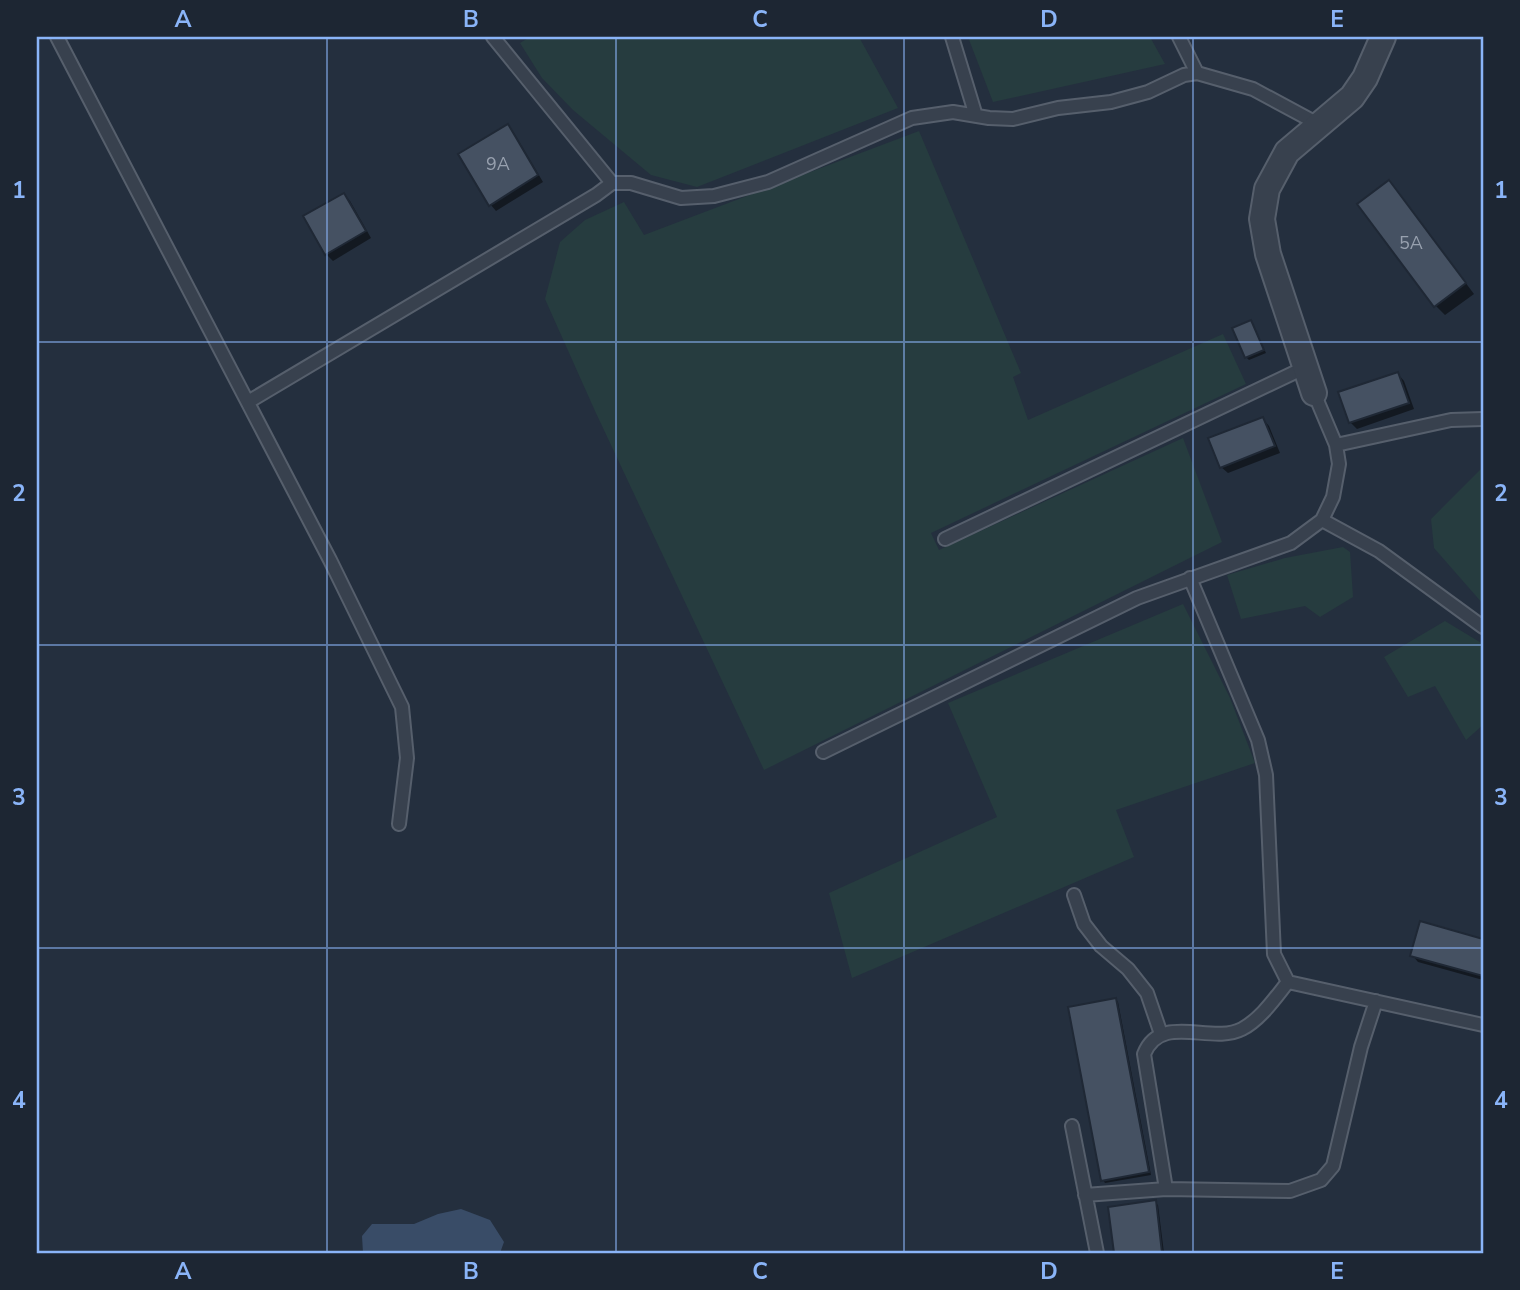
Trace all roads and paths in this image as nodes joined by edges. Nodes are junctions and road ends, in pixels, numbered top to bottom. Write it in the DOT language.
graph roads {
  1 [pos="57,37"];
  2 [pos="493,37"];
  3 [pos="952,37"];
  4 [pos="1179,37"];
  5 [pos="1384,37"];
  6 [pos="1197,73"];
  7 [pos="976,116"];
  8 [pos="1320,125"];
  9 [pos="612,183"];
  10 [pos="1306,368"];
  11 [pos="1314,393"];
  12 [pos="248,402"];
  13 [pos="1483,419"];
  14 [pos="1336,445"];
  15 [pos="1322,520"];
  16 [pos="945,539"];
  17 [pos="1189,578"];
  18 [pos="1483,626"];
  19 [pos="823,752"];
  20 [pos="399,824"];
  21 [pos="1074,895"];
  22 [pos="1288,982"];
  23 [pos="1376,1001"];
  24 [pos="1483,1025"];
  25 [pos="1161,1034"];
  26 [pos="1072,1126"];
  27 [pos="1166,1189"];
  28 [pos="1085,1195"];
  29 [pos="1097,1253"];
  1 -- 12 [label="lane"];
  2 -- 9 [label="lane"];
  3 -- 7 [label="lane"];
  4 -- 6 [label="lane"];
  5 -- 8 [label="street"];
  6 -- 7 [label="lane"];
  6 -- 8 [label="lane"];
  7 -- 9 [label="lane"];
  8 -- 10 [label="street"];
  9 -- 12 [label="lane"];
  10 -- 11 [label="street"];
  10 -- 16 [label="lane"];
  11 -- 14 [label="lane"];
  12 -- 20 [label="lane"];
  13 -- 14 [label="lane"];
  14 -- 15 [label="lane"];
  15 -- 17 [label="lane"];
  15 -- 18 [label="lane"];
  17 -- 19 [label="lane"];
  17 -- 22 [label="lane"];
  21 -- 25 [label="lane"];
  22 -- 23 [label="lane"];
  22 -- 25 [label="lane"];
  23 -- 24 [label="lane"];
  23 -- 27 [label="lane"];
  25 -- 27 [label="lane"];
  26 -- 28 [label="lane"];
  27 -- 28 [label="lane"];
  28 -- 29 [label="lane"];
}
